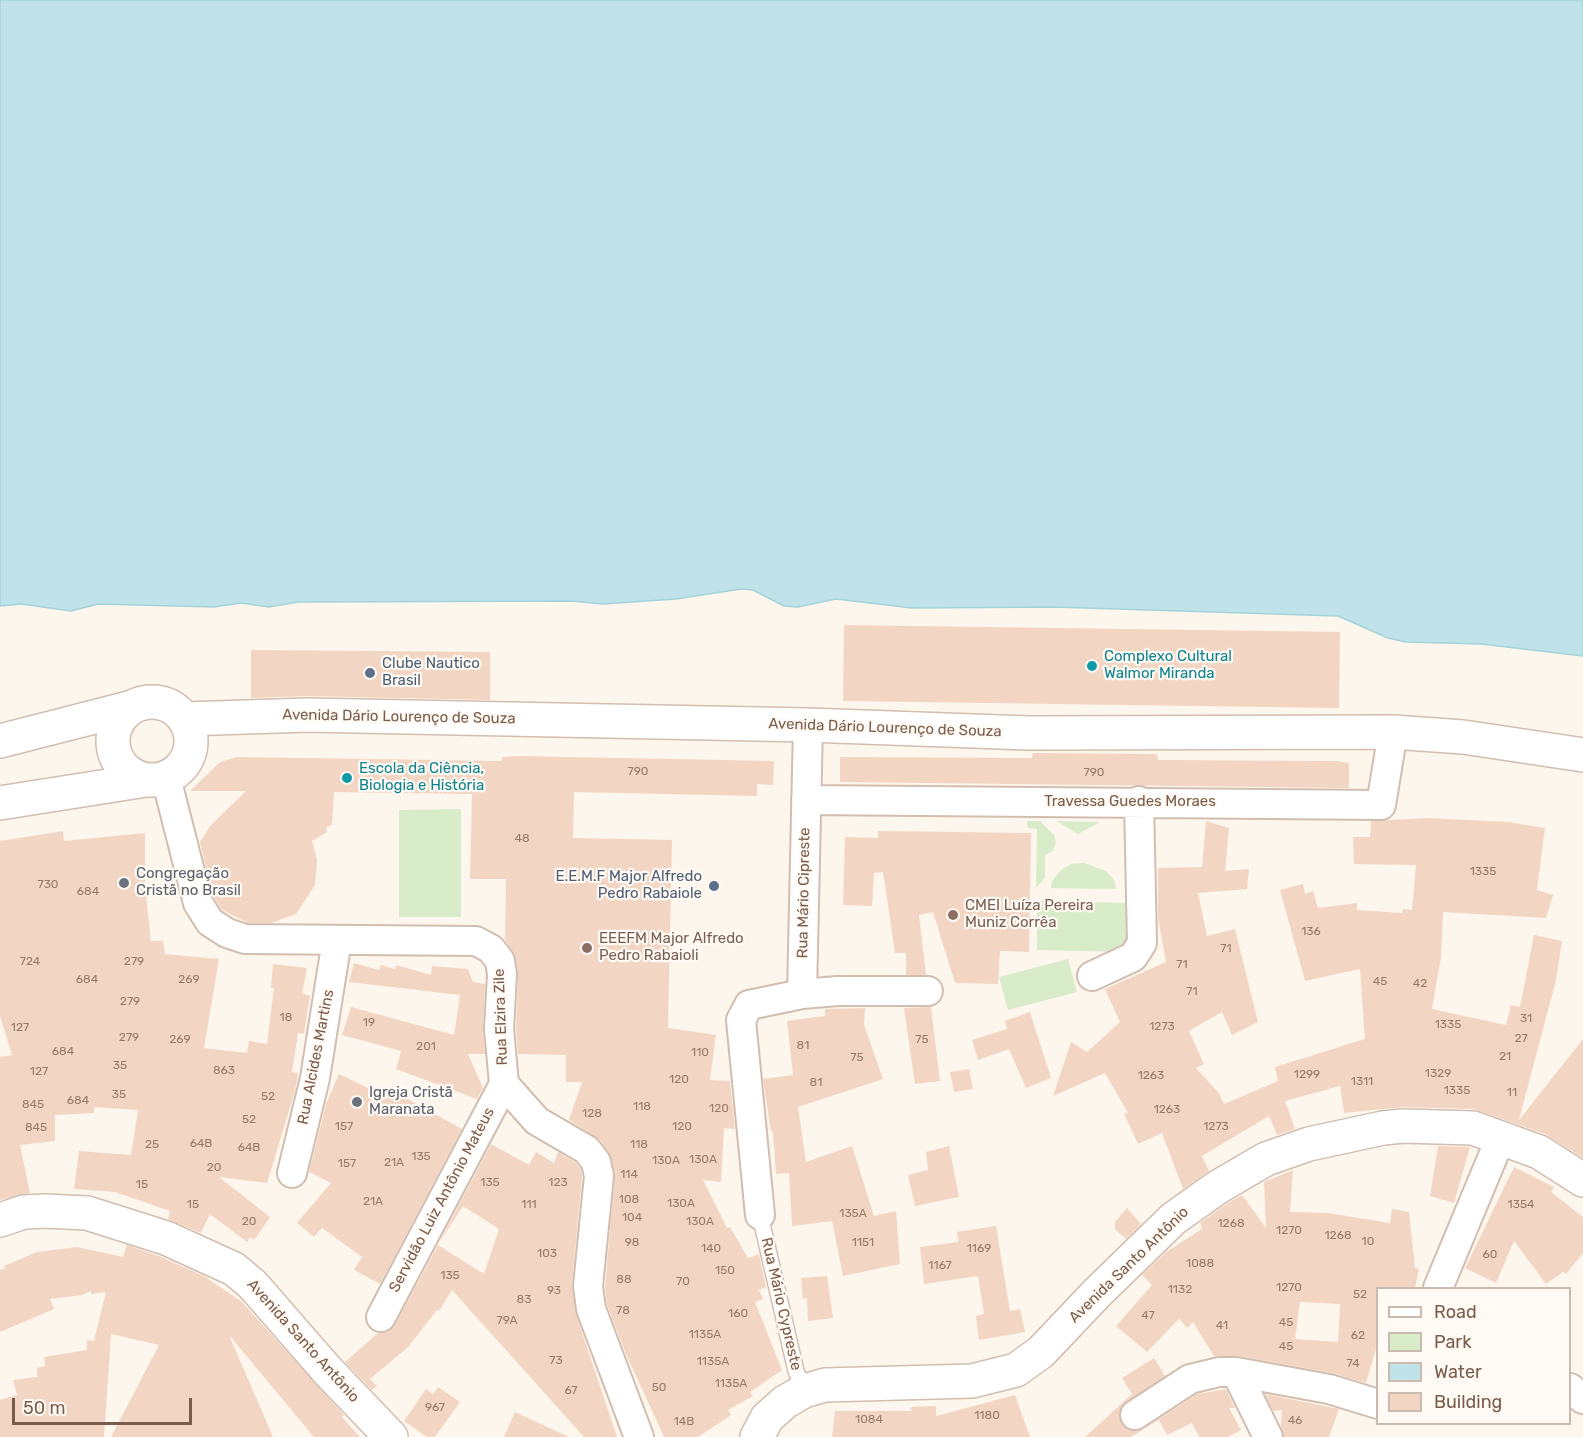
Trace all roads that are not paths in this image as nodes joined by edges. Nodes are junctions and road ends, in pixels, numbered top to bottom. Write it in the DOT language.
graph roads {
  1 [pos="133,707"];
  2 [pos="185,719"];
  3 [pos="808,725"];
  4 [pos="1394,732"];
  5 [pos="0,741"];
  6 [pos="1583,755"];
  7 [pos="156,779"];
  8 [pos="806,800"];
  9 [pos="1139,801"];
  10 [pos="0,803"];
  11 [pos="337,940"];
  12 [pos="1092,976"];
  13 [pos="928,992"];
  14 [pos="802,994"];
  15 [pos="504,1084"];
  16 [pos="1501,1137"];
  17 [pos="292,1173"];
  18 [pos="1583,1180"];
  19 [pos="760,1215"];
  20 [pos="0,1220"];
  21 [pos="1445,1285"];
  22 [pos="381,1317"];
  23 [pos="1236,1372"];
  24 [pos="1571,1390"];
  25 [pos="804,1391"];
  26 [pos="1583,1399"];
  27 [pos="1376,1404"];
  28 [pos="1136,1415"];
  29 [pos="392,1437"];
  30 [pos="639,1437"];
  31 [pos="757,1437"];
  32 [pos="1268,1437"];
  1 -- 2 [label="street"];
  1 -- 5 [label="street"];
  1 -- 7 [label="street"];
  2 -- 3 [label="street, Avenida Dário Lourenço de Souza"];
  2 -- 7 [label="street"];
  3 -- 4 [label="street, Avenida Dário Lourenço de Souza"];
  3 -- 8 [label="street, Rua Mário Cipreste"];
  4 -- 6 [label="street, Avenida Dário Lourenço de Souza"];
  4 -- 9 [label="street, Travessa Guedes Moraes"];
  7 -- 10 [label="street"];
  7 -- 11 [label="street, Rua Elzira Zile"];
  8 -- 9 [label="street, Travessa Guedes Moraes"];
  8 -- 14 [label="street, Rua Mário Cipreste"];
  9 -- 12 [label="street"];
  11 -- 15 [label="street, Rua Elzira Zile"];
  11 -- 17 [label="street, Rua Alcides Martins"];
  13 -- 14 [label="street"];
  14 -- 19 [label="street"];
  15 -- 22 [label="street, Servidão Luiz Antônio Mateus"];
  15 -- 30 [label="street, Rua Elzira Zile"];
  16 -- 18 [label="street, Avenida Santo Antônio"];
  16 -- 21 [label="street"];
  16 -- 25 [label="street, Avenida Santo Antônio"];
  19 -- 25 [label="lane, Rua Mário Cypreste"];
  20 -- 29 [label="street, Avenida Santo Antônio"];
  23 -- 27 [label="street"];
  23 -- 28 [label="street"];
  23 -- 32 [label="street"];
  24 -- 26 [label="street"];
  25 -- 31 [label="street, Avenida Santo Antônio"];
}
